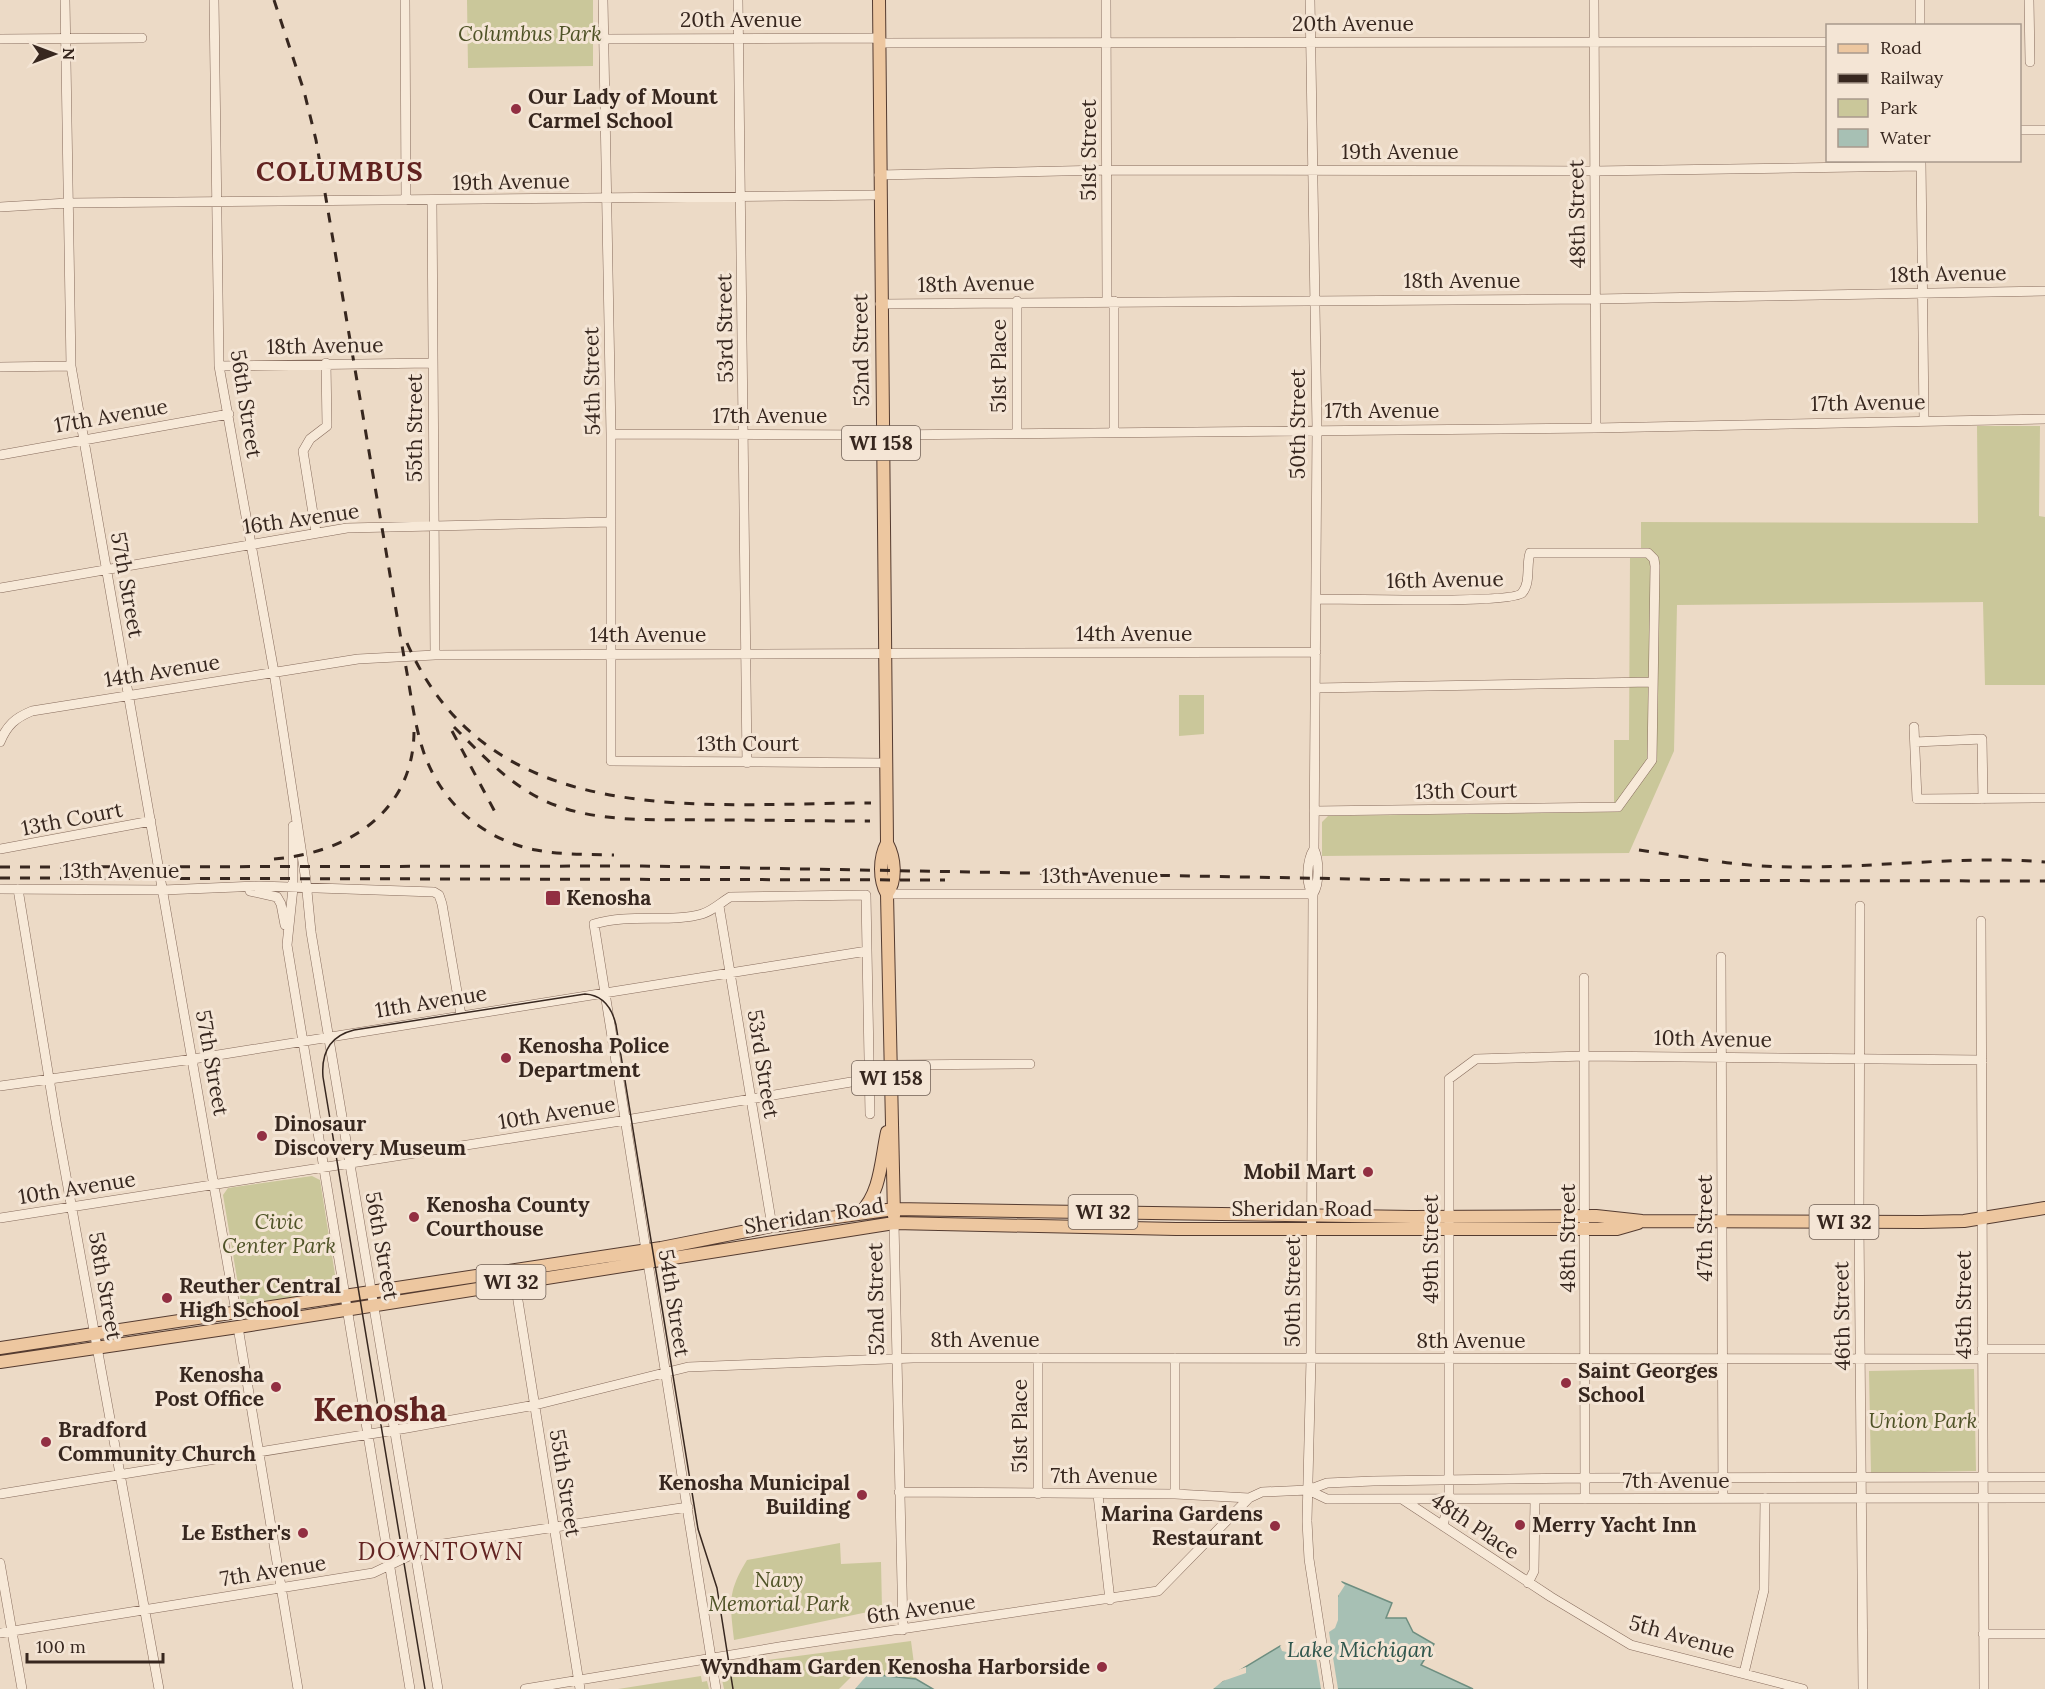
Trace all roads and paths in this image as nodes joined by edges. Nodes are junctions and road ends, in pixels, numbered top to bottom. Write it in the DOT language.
graph roads {
  1 [pos="65,0"];
  2 [pos="214,0"];
  3 [pos="405,0"];
  4 [pos="603,0"];
  5 [pos="738,0"];
  6 [pos="879,0"];
  7 [pos="1106,0"];
  8 [pos="1310,0"];
  9 [pos="1594,0"];
  10 [pos="1920,0"];
  11 [pos="2029,0"];
  12 [pos="1920,24"];
  13 [pos="142,38"];
  14 [pos="738,38"];
  15 [pos="0,39"];
  16 [pos="65,39"];
  17 [pos="603,39"];
  18 [pos="879,40"];
  19 [pos="1311,42"];
  20 [pos="1826,42"];
  21 [pos="1106,43"];
  22 [pos="1595,43"];
  23 [pos="2030,62"];
  24 [pos="2045,129"];
  25 [pos="2021,130"];
  26 [pos="1921,163"];
  27 [pos="1107,170"];
  28 [pos="1314,170"];
  29 [pos="1594,171"];
  30 [pos="879,175"];
  31 [pos="879,195"];
  32 [pos="741,197"];
  33 [pos="606,199"];
  34 [pos="406,200"];
  35 [pos="432,200"];
  36 [pos="68,203"];
  37 [pos="216,203"];
  38 [pos="0,207"];
  39 [pos="2045,291"];
  40 [pos="1924,293"];
  41 [pos="1596,298"];
  42 [pos="1111,300"];
  43 [pos="1316,300"];
  44 [pos="1017,301"];
  45 [pos="880,304"];
  46 [pos="326,363"];
  47 [pos="432,363"];
  48 [pos="71,366"];
  49 [pos="219,366"];
  50 [pos="0,367"];
  51 [pos="228,414"];
  52 [pos="2045,419"];
  53 [pos="1924,420"];
  54 [pos="1596,428"];
  55 [pos="1317,429"];
  56 [pos="1017,431"];
  57 [pos="1114,431"];
  58 [pos="612,434"];
  59 [pos="744,434"];
  60 [pos="881,435"];
  61 [pos="83,439"];
  62 [pos="0,455"];
  63 [pos="611,522"];
  64 [pos="434,526"];
  65 [pos="316,531"];
  66 [pos="251,543"];
  67 [pos="105,569"];
  68 [pos="0,588"];
  69 [pos="1317,599"];
  70 [pos="747,652"];
  71 [pos="885,652"];
  72 [pos="1316,652"];
  73 [pos="612,653"];
  74 [pos="435,654"];
  75 [pos="274,672"];
  76 [pos="1652,682"];
  77 [pos="1316,688"];
  78 [pos="129,694"];
  79 [pos="3,727"];
  80 [pos="1914,727"];
  81 [pos="0,742"];
  82 [pos="1915,742"];
  83 [pos="611,761"];
  84 [pos="747,763"];
  85 [pos="885,763"];
  86 [pos="2045,798"];
  87 [pos="1983,799"];
  88 [pos="294,808"];
  89 [pos="1314,811"];
  90 [pos="151,821"];
  91 [pos="0,849"];
  92 [pos="293,888"];
  93 [pos="0,889"];
  94 [pos="18,889"];
  95 [pos="242,889"];
  96 [pos="307,889"];
  97 [pos="163,890"];
  98 [pos="887,894"];
  99 [pos="1313,894"];
  100 [pos="719,906"];
  101 [pos="1860,906"];
  102 [pos="1982,921"];
  103 [pos="286,933"];
  104 [pos="867,951"];
  105 [pos="1721,957"];
  106 [pos="731,972"];
  107 [pos="1584,978"];
  108 [pos="605,993"];
  109 [pos="461,1015"];
  110 [pos="330,1036"];
  111 [pos="302,1040"];
  112 [pos="1585,1056"];
  113 [pos="1722,1058"];
  114 [pos="193,1059"];
  115 [pos="1860,1059"];
  116 [pos="1982,1060"];
  117 [pos="1030,1064"];
  118 [pos="890,1065"];
  119 [pos="49,1079"];
  120 [pos="869,1079"];
  121 [pos="1449,1079"];
  122 [pos="0,1086"];
  123 [pos="750,1100"];
  124 [pos="891,1110"];
  125 [pos="870,1114"];
  126 [pos="626,1120"];
  127 [pos="350,1164"];
  128 [pos="324,1169"];
  129 [pos="216,1186"];
  130 [pos="72,1207"];
  131 [pos="2045,1208"];
  132 [pos="894,1209"];
  133 [pos="860,1213"];
  134 [pos="1312,1215"];
  135 [pos="0,1218"];
  136 [pos="1983,1218"];
  137 [pos="1448,1221"];
  138 [pos="1586,1222"];
  139 [pos="1723,1222"];
  140 [pos="1859,1222"];
  141 [pos="894,1223"];
  142 [pos="772,1226"];
  143 [pos="1312,1229"];
  144 [pos="648,1255"];
  145 [pos="515,1282"];
  146 [pos="372,1292"];
  147 [pos="345,1296"];
  148 [pos="374,1305"];
  149 [pos="347,1309"];
  150 [pos="236,1312"];
  151 [pos="238,1327"];
  152 [pos="94,1333"];
  153 [pos="98,1347"];
  154 [pos="0,1348"];
  155 [pos="2045,1349"];
  156 [pos="1982,1354"];
  157 [pos="896,1358"];
  158 [pos="1038,1358"];
  159 [pos="1175,1358"];
  160 [pos="1586,1358"];
  161 [pos="1311,1359"];
  162 [pos="1449,1359"];
  163 [pos="1724,1359"];
  164 [pos="1860,1359"];
  165 [pos="0,1362"];
  166 [pos="667,1373"];
  167 [pos="535,1405"];
  168 [pos="396,1430"];
  169 [pos="369,1435"];
  170 [pos="260,1453"];
  171 [pos="121,1474"];
  172 [pos="1861,1477"];
  173 [pos="2045,1477"];
  174 [pos="1586,1478"];
  175 [pos="1723,1478"];
  176 [pos="1982,1478"];
  177 [pos="1449,1480"];
  178 [pos="1308,1490"];
  179 [pos="899,1492"];
  180 [pos="0,1494"];
  181 [pos="1038,1494"];
  182 [pos="1098,1494"];
  183 [pos="1175,1494"];
  184 [pos="1982,1497"];
  185 [pos="1249,1498"];
  186 [pos="1723,1498"];
  187 [pos="1765,1498"];
  188 [pos="1861,1498"];
  189 [pos="2045,1498"];
  190 [pos="1402,1499"];
  191 [pos="1449,1499"];
  192 [pos="1585,1499"];
  193 [pos="1535,1500"];
  194 [pos="688,1507"];
  195 [pos="554,1527"];
  196 [pos="1443,1527"];
  197 [pos="415,1553"];
  198 [pos="0,1563"];
  199 [pos="389,1565"];
  200 [pos="1528,1583"];
  201 [pos="281,1589"];
  202 [pos="1110,1599"];
  203 [pos="145,1610"];
  204 [pos="903,1630"];
  205 [pos="12,1631"];
  206 [pos="0,1633"];
  207 [pos="1983,1634"];
  208 [pos="2045,1634"];
  209 [pos="711,1659"];
  210 [pos="1744,1673"];
  211 [pos="579,1685"];
  212 [pos="22,1689"];
  213 [pos="159,1689"];
  214 [pos="298,1689"];
  215 [pos="410,1689"];
  216 [pos="438,1689"];
  217 [pos="525,1689"];
  218 [pos="717,1689"];
  219 [pos="1329,1689"];
  220 [pos="1803,1689"];
  221 [pos="1863,1689"];
  222 [pos="1984,1689"];
  1 -- 16 [label="street, 57th Street"];
  2 -- 37 [label="street, 56th Street"];
  3 -- 34 [label="street"];
  4 -- 17 [label="street, 54th Street"];
  5 -- 14 [label="street, 53rd Street"];
  6 -- 18 [label="main road, 52nd Street / WI 158"];
  7 -- 21 [label="street, 51st Street"];
  8 -- 19 [label="street, 50th Street"];
  9 -- 22 [label="street, 48th Street"];
  10 -- 12 [label="street"];
  11 -- 23 [label="street"];
  13 -- 16 [label="street"];
  14 -- 17 [label="street, 20th Avenue"];
  14 -- 18 [label="street, 20th Avenue"];
  14 -- 32 [label="street, 53rd Street"];
  15 -- 16 [label="street"];
  16 -- 36 [label="street, 57th Street"];
  17 -- 33 [label="street, 54th Street"];
  18 -- 21 [label="street, 20th Avenue"];
  18 -- 30 [label="main road, 52nd Street / WI 158"];
  19 -- 21 [label="street, 20th Avenue"];
  19 -- 22 [label="street, 20th Avenue"];
  19 -- 28 [label="street, 50th Street"];
  20 -- 22 [label="street, 20th Avenue"];
  21 -- 27 [label="street, 51st Street"];
  22 -- 29 [label="street, 48th Street"];
  24 -- 25 [label="street"];
  26 -- 29 [label="street, 19th Avenue"];
  26 -- 40 [label="street"];
  27 -- 28 [label="street, 19th Avenue"];
  27 -- 30 [label="street, 19th Avenue"];
  27 -- 42 [label="street, 51st Street"];
  28 -- 29 [label="street, 19th Avenue"];
  28 -- 43 [label="street, 50th Street"];
  29 -- 41 [label="street, 48th Street"];
  30 -- 31 [label="main road, 52nd Street / WI 158"];
  31 -- 32 [label="street, 19th Avenue"];
  31 -- 45 [label="main road, 52nd Street / WI 158"];
  32 -- 33 [label="street, 19th Avenue"];
  32 -- 59 [label="street, 53rd Street"];
  33 -- 35 [label="street, 19th Avenue"];
  33 -- 58 [label="street, 54th Street"];
  34 -- 35 [label="street, 19th Avenue"];
  34 -- 37 [label="street, 19th Avenue"];
  35 -- 47 [label="street, 55th Street"];
  36 -- 37 [label="street, 19th Avenue"];
  36 -- 38 [label="street, 19th Avenue"];
  36 -- 48 [label="street, 57th Street"];
  37 -- 49 [label="street, 56th Street"];
  39 -- 40 [label="street, 18th Avenue"];
  40 -- 41 [label="street, 18th Avenue"];
  40 -- 53 [label="street"];
  41 -- 43 [label="street, 18th Avenue"];
  41 -- 54 [label="street, 48th Street"];
  42 -- 43 [label="street, 18th Avenue"];
  42 -- 44 [label="street, 18th Avenue"];
  42 -- 57 [label="street, 51st Street"];
  43 -- 55 [label="street, 50th Street"];
  44 -- 45 [label="street, 18th Avenue"];
  44 -- 56 [label="street, 51st Place"];
  45 -- 60 [label="main road, 52nd Street / WI 158"];
  46 -- 47 [label="street, 18th Avenue"];
  46 -- 49 [label="street, 18th Avenue"];
  46 -- 65 [label="street"];
  47 -- 64 [label="street, 55th Street"];
  48 -- 50 [label="street"];
  48 -- 61 [label="street, 57th Street"];
  49 -- 51 [label="street, 56th Street"];
  51 -- 61 [label="street, 17th Avenue"];
  51 -- 66 [label="street, 56th Street"];
  52 -- 53 [label="street, 17th Avenue"];
  53 -- 54 [label="street, 17th Avenue"];
  54 -- 55 [label="street, 17th Avenue"];
  55 -- 57 [label="street, 17th Avenue"];
  55 -- 69 [label="street, 50th Street"];
  56 -- 57 [label="street, 17th Avenue"];
  56 -- 60 [label="street, 17th Avenue"];
  58 -- 59 [label="street, 17th Avenue"];
  58 -- 63 [label="street, 54th Street"];
  59 -- 60 [label="street, 17th Avenue"];
  59 -- 70 [label="street, 53rd Street"];
  60 -- 71 [label="main road, 52nd Street / WI 158"];
  61 -- 62 [label="street, 17th Avenue"];
  61 -- 67 [label="street, 57th Street"];
  63 -- 64 [label="street, 16th Avenue"];
  63 -- 73 [label="street, 54th Street"];
  64 -- 65 [label="street, 16th Avenue"];
  64 -- 74 [label="street, 55th Street"];
  65 -- 66 [label="street, 16th Avenue"];
  66 -- 67 [label="street, 16th Avenue"];
  66 -- 75 [label="street, 56th Street"];
  67 -- 68 [label="street, 16th Avenue"];
  67 -- 78 [label="street, 57th Street"];
  69 -- 72 [label="street, 50th Street"];
  69 -- 76 [label="street, 16th Avenue"];
  70 -- 71 [label="street, 14th Avenue"];
  70 -- 73 [label="street, 14th Avenue"];
  70 -- 84 [label="street, 53rd Street"];
  71 -- 72 [label="street, 14th Avenue"];
  71 -- 85 [label="main road, 52nd Street / WI 158"];
  72 -- 77 [label="street, 50th Street"];
  73 -- 74 [label="street, 14th Avenue"];
  73 -- 83 [label="street, 54th Street"];
  74 -- 75 [label="street, 14th Avenue"];
  75 -- 78 [label="street, 14th Avenue"];
  75 -- 88 [label="street, 56th Street"];
  76 -- 77 [label="street"];
  76 -- 89 [label="street, 13th Court"];
  77 -- 89 [label="street, 50th Street"];
  78 -- 79 [label="street, 14th Avenue"];
  78 -- 90 [label="street, 57th Street"];
  79 -- 81 [label="street, 14th Avenue"];
  80 -- 82 [label="street"];
  82 -- 87 [label="street"];
  82 -- 87 [label="street"];
  83 -- 84 [label="street, 13th Court"];
  84 -- 85 [label="street, 13th Court"];
  85 -- 98 [label="main road, 52nd Street / WI 158"];
  86 -- 87 [label="street"];
  88 -- 92 [label="street, 56th Street"];
  88 -- 96 [label="street, 56th Street"];
  89 -- 99 [label="street, 50th Street"];
  90 -- 91 [label="street, 13th Court"];
  90 -- 97 [label="street, 57th Street"];
  92 -- 95 [label="street, 13th Avenue"];
  92 -- 96 [label="street, 13th Avenue"];
  92 -- 103 [label="street, 56th Street"];
  93 -- 94 [label="street, 13th Avenue"];
  94 -- 97 [label="street, 13th Avenue"];
  94 -- 119 [label="street, 58th Street"];
  95 -- 97 [label="street, 13th Avenue"];
  95 -- 103 [label="street, 13th Avenue"];
  96 -- 109 [label="street, 13th Avenue"];
  96 -- 110 [label="street, 56th Street"];
  97 -- 114 [label="street, 57th Street"];
  98 -- 99 [label="street, 13th Avenue"];
  98 -- 118 [label="main road, 52nd Street / WI 158"];
  99 -- 134 [label="street, 50th Street"];
  100 -- 104 [label="street"];
  100 -- 106 [label="street, 53rd Street"];
  100 -- 108 [label="street, 54th Street"];
  101 -- 115 [label="street, 46th Street"];
  102 -- 116 [label="street, 45th Street"];
  103 -- 111 [label="street, 56th Street"];
  104 -- 106 [label="street, 11th Avenue"];
  104 -- 120 [label="street"];
  105 -- 113 [label="street, 47th Street"];
  106 -- 108 [label="street, 11th Avenue"];
  106 -- 123 [label="street, 53rd Street"];
  107 -- 112 [label="street, 48th Street"];
  108 -- 109 [label="street, 11th Avenue"];
  108 -- 126 [label="street, 54th Street"];
  109 -- 110 [label="street, 11th Avenue"];
  110 -- 111 [label="street, 11th Avenue"];
  110 -- 127 [label="street, 56th Street"];
  111 -- 114 [label="street, 11th Avenue"];
  111 -- 128 [label="street, 56th Street"];
  112 -- 113 [label="street, 10th Avenue"];
  112 -- 121 [label="street, 10th Avenue"];
  112 -- 138 [label="street, 48th Street"];
  113 -- 115 [label="street, 10th Avenue"];
  113 -- 139 [label="street, 47th Street"];
  114 -- 119 [label="street, 11th Avenue"];
  114 -- 129 [label="street, 57th Street"];
  115 -- 116 [label="street, 10th Avenue"];
  115 -- 140 [label="street, 46th Street"];
  116 -- 136 [label="street, 45th Street"];
  117 -- 118 [label="street"];
  118 -- 124 [label="main road, 52nd Street / WI 158"];
  119 -- 122 [label="street, 11th Avenue"];
  119 -- 130 [label="street, 58th Street"];
  120 -- 123 [label="street, 10th Avenue"];
  120 -- 125 [label="street"];
  121 -- 137 [label="street, 49th Street"];
  123 -- 126 [label="street, 10th Avenue"];
  123 -- 142 [label="street, 53rd Street"];
  124 -- 132 [label="main road, 52nd Street / WI 158"];
  124 -- 133 [label="main road"];
  126 -- 127 [label="street, 10th Avenue"];
  126 -- 144 [label="street, 54th Street"];
  127 -- 128 [label="street, 10th Avenue"];
  127 -- 146 [label="street, 56th Street"];
  128 -- 129 [label="street, 10th Avenue"];
  128 -- 147 [label="street, 56th Street"];
  129 -- 130 [label="street, 10th Avenue"];
  129 -- 150 [label="street, 57th Street"];
  130 -- 135 [label="street, 10th Avenue"];
  130 -- 152 [label="street, 58th Street"];
  131 -- 136 [label="main road, Sheridan Road / WI 32"];
  132 -- 133 [label="main road, Sheridan Road / WI 32"];
  132 -- 134 [label="main road, Sheridan Road / WI 32"];
  132 -- 141 [label="main road, 52nd Street / WI 158"];
  133 -- 142 [label="main road, Sheridan Road / WI 32"];
  134 -- 137 [label="main road, Sheridan Road / WI 32"];
  134 -- 143 [label="street, 50th Street"];
  136 -- 140 [label="main road, Sheridan Road / WI 32"];
  136 -- 156 [label="street, 45th Street"];
  137 -- 138 [label="main road, Sheridan Road / WI 32"];
  137 -- 143 [label="main road, Sheridan Road / WI 32"];
  137 -- 162 [label="street, 49th Street"];
  138 -- 139 [label="main road, Sheridan Road / WI 32"];
  138 -- 160 [label="street, 48th Street"];
  139 -- 140 [label="main road, Sheridan Road / WI 32"];
  139 -- 163 [label="street, 47th Street"];
  140 -- 164 [label="street, 46th Street"];
  141 -- 143 [label="main road, Sheridan Road / WI 32"];
  141 -- 144 [label="main road, Sheridan Road / WI 32"];
  141 -- 157 [label="street, 52nd Street"];
  142 -- 144 [label="main road, Sheridan Road / WI 32"];
  143 -- 161 [label="street, 50th Street"];
  144 -- 145 [label="main road, Sheridan Road / WI 32"];
  144 -- 146 [label="main road, Sheridan Road / WI 32"];
  144 -- 166 [label="street, 54th Street"];
  145 -- 148 [label="main road, Sheridan Road / WI 32"];
  145 -- 167 [label="street, 55th Street"];
  146 -- 147 [label="main road, Sheridan Road / WI 32"];
  146 -- 148 [label="street, 56th Street"];
  147 -- 149 [label="street, 56th Street"];
  147 -- 150 [label="main road, Sheridan Road / WI 32"];
  148 -- 149 [label="main road, Sheridan Road / WI 32"];
  148 -- 168 [label="street, 56th Street"];
  149 -- 151 [label="main road, Sheridan Road / WI 32"];
  149 -- 169 [label="street, 56th Street"];
  150 -- 152 [label="main road, Sheridan Road / WI 32"];
  151 -- 153 [label="main road, Sheridan Road / WI 32"];
  151 -- 170 [label="street"];
  152 -- 153 [label="street, 58th Street"];
  152 -- 154 [label="main road, Sheridan Road / WI 32"];
  153 -- 165 [label="main road, Sheridan Road / WI 32"];
  153 -- 171 [label="street, 58th Street"];
  155 -- 156 [label="street, 8th Avenue"];
  156 -- 164 [label="street, 8th Avenue"];
  156 -- 176 [label="street, 45th Street"];
  157 -- 158 [label="street, 8th Avenue"];
  157 -- 166 [label="street, 8th Avenue"];
  157 -- 179 [label="street, 52nd Street"];
  158 -- 159 [label="street, 8th Avenue"];
  158 -- 181 [label="street, 51st Place"];
  159 -- 161 [label="street, 8th Avenue"];
  159 -- 183 [label="street"];
  160 -- 162 [label="street, 8th Avenue"];
  160 -- 163 [label="street, 8th Avenue"];
  160 -- 174 [label="street, 48th Street"];
  161 -- 162 [label="street, 8th Avenue"];
  161 -- 178 [label="street, 50th Street"];
  162 -- 177 [label="street, 49th Street"];
  163 -- 164 [label="street, 8th Avenue"];
  163 -- 175 [label="street, 47th Street"];
  164 -- 172 [label="street, 46th Street"];
  166 -- 167 [label="street, 8th Avenue"];
  166 -- 194 [label="street, 54th Street"];
  167 -- 168 [label="street, 8th Avenue"];
  167 -- 195 [label="street, 55th Street"];
  168 -- 169 [label="street, 8th Avenue"];
  168 -- 197 [label="street, 56th Street"];
  169 -- 170 [label="street, 8th Avenue"];
  169 -- 199 [label="street, 56th Street"];
  170 -- 171 [label="street, 8th Avenue"];
  170 -- 201 [label="street"];
  171 -- 180 [label="street, 8th Avenue"];
  171 -- 203 [label="street, 58th Street"];
  172 -- 175 [label="street, 7th Avenue"];
  172 -- 176 [label="street, 7th Avenue"];
  172 -- 188 [label="street, 46th Street"];
  173 -- 176 [label="street, 7th Avenue"];
  174 -- 175 [label="street, 7th Avenue"];
  174 -- 177 [label="street, 7th Avenue"];
  174 -- 192 [label="street, 48th Street"];
  175 -- 186 [label="street, 47th Street"];
  176 -- 184 [label="street, 45th Street"];
  177 -- 178 [label="street, 7th Avenue"];
  177 -- 191 [label="street, 49th Street"];
  178 -- 185 [label="street, 7th Avenue"];
  178 -- 190 [label="street, 7th Avenue"];
  178 -- 219 [label="street, 50th Street"];
  179 -- 181 [label="street, 7th Avenue"];
  179 -- 204 [label="street, 52nd Street"];
  181 -- 182 [label="street, 7th Avenue"];
  182 -- 183 [label="street, 7th Avenue"];
  182 -- 202 [label="street"];
  183 -- 185 [label="street, 7th Avenue"];
  184 -- 188 [label="street, 7th Avenue"];
  184 -- 189 [label="street, 7th Avenue"];
  184 -- 207 [label="street, 45th Street"];
  185 -- 202 [label="street, 6th Avenue"];
  186 -- 187 [label="street, 7th Avenue"];
  186 -- 192 [label="street, 7th Avenue"];
  187 -- 188 [label="street, 7th Avenue"];
  187 -- 210 [label="street"];
  188 -- 221 [label="street, 46th Street"];
  190 -- 191 [label="street, 7th Avenue"];
  190 -- 196 [label="street, 48th Place"];
  191 -- 193 [label="street, 7th Avenue"];
  191 -- 196 [label="street, 49th Street"];
  192 -- 193 [label="street, 7th Avenue"];
  193 -- 200 [label="street"];
  194 -- 195 [label="street, 7th Avenue"];
  194 -- 209 [label="street, 54th Street"];
  195 -- 197 [label="street, 7th Avenue"];
  195 -- 211 [label="street, 55th Street"];
  196 -- 200 [label="street, 48th Place"];
  197 -- 199 [label="street, 7th Avenue"];
  197 -- 216 [label="street, 56th Street"];
  198 -- 205 [label="street"];
  199 -- 201 [label="street, 7th Avenue"];
  199 -- 215 [label="street, 56th Street"];
  200 -- 210 [label="street, 5th Avenue"];
  201 -- 203 [label="street, 7th Avenue"];
  201 -- 214 [label="street"];
  202 -- 204 [label="street, 6th Avenue"];
  203 -- 205 [label="street, 7th Avenue"];
  203 -- 213 [label="street, 58th Street"];
  204 -- 209 [label="street, 6th Avenue"];
  205 -- 206 [label="street, 7th Avenue"];
  205 -- 212 [label="street"];
  207 -- 208 [label="street"];
  207 -- 222 [label="street, 45th Street"];
  209 -- 211 [label="street, 6th Avenue"];
  209 -- 218 [label="street, 54th Street"];
  210 -- 220 [label="street, 5th Avenue"];
  211 -- 217 [label="street, 6th Avenue"];
}
